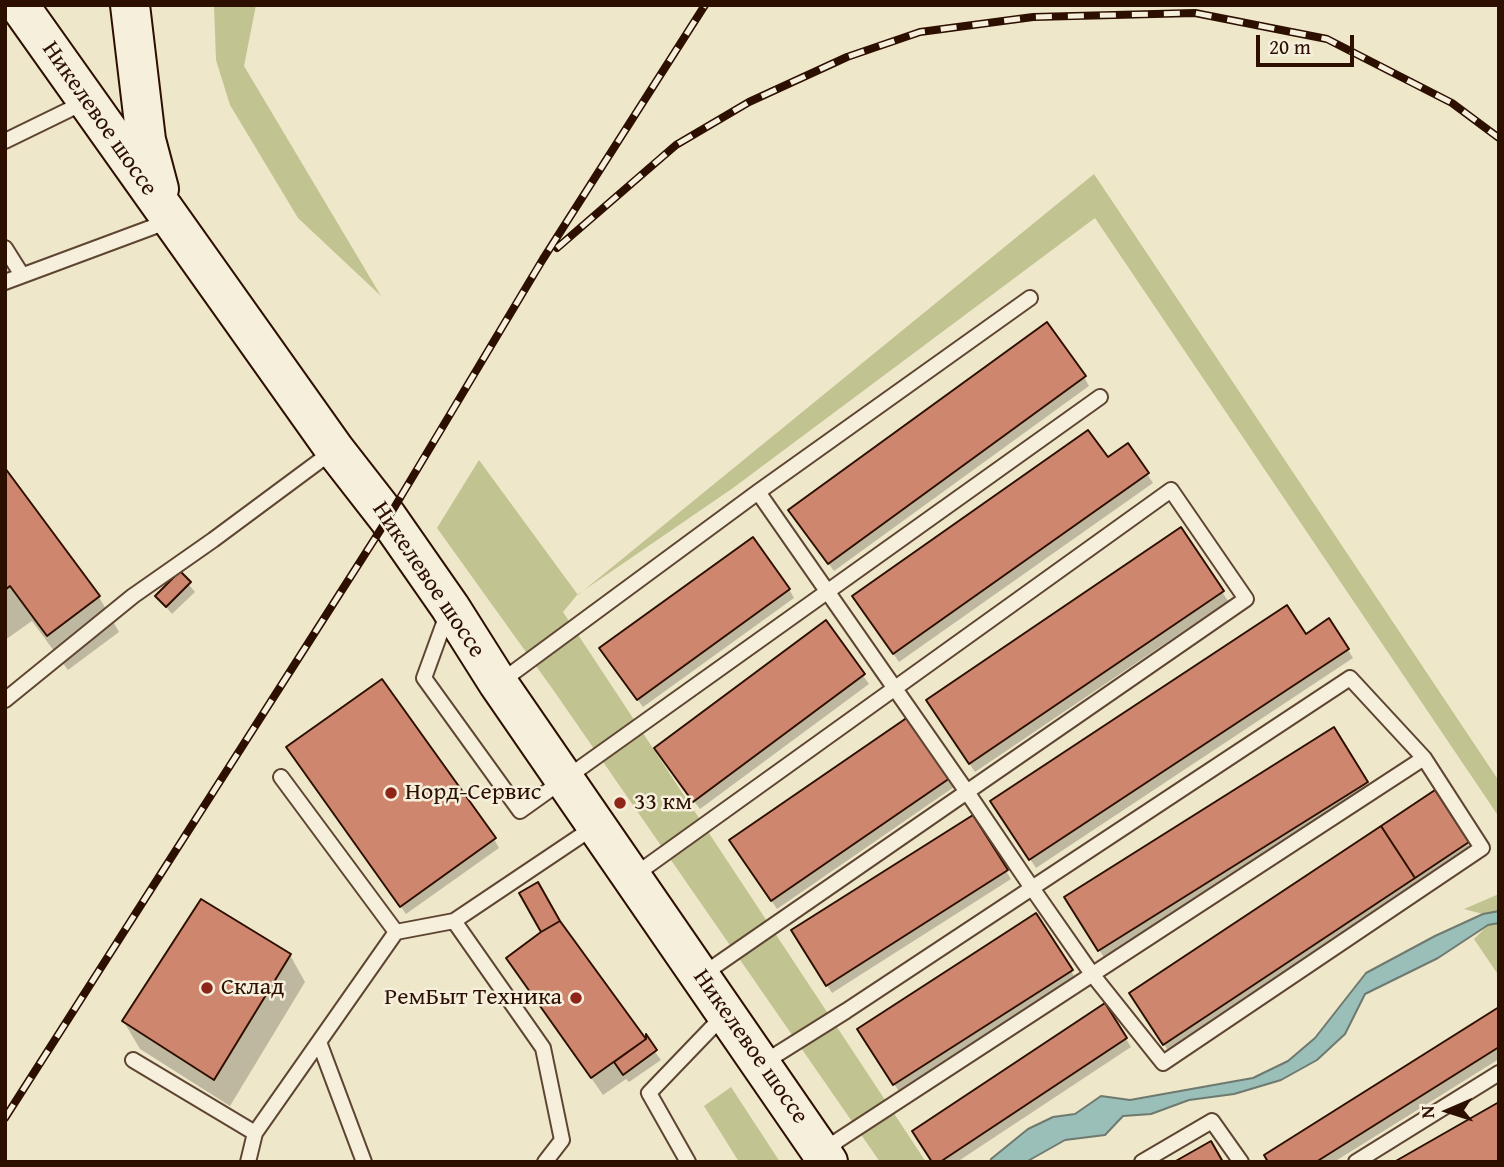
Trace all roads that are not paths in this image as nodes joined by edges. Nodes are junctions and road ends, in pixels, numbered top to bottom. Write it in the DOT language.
graph roads {
  1 [pos="19,5"];
  2 [pos="130,5"];
  3 [pos="87,102"];
  4 [pos="5,141"];
  5 [pos="168,216"];
  6 [pos="5,248"];
  7 [pos="22,275"];
  8 [pos="5,282"];
  9 [pos="1030,298"];
  10 [pos="1100,397"];
  11 [pos="335,450"];
  12 [pos="758,492"];
  13 [pos="828,593"];
  14 [pos="450,607"];
  15 [pos="498,683"];
  16 [pos="895,690"];
  17 [pos="5,700"];
  18 [pos="1424,758"];
  19 [pos="281,777"];
  20 [pos="566,779"];
  21 [pos="967,792"];
  22 [pos="596,825"];
  23 [pos="631,877"];
  24 [pos="1032,888"];
  25 [pos="454,921"];
  26 [pos="396,932"];
  27 [pos="699,974"];
  28 [pos="1092,974"];
  29 [pos="727,1012"];
  30 [pos="319,1042"];
  31 [pos="133,1060"];
  32 [pos="762,1064"];
  33 [pos="1499,1073"];
  34 [pos="255,1133"];
  35 [pos="827,1160"];
  36 [pos="248,1162"];
  37 [pos="364,1162"];
  38 [pos="545,1162"];
  39 [pos="688,1162"];
  40 [pos="1142,1162"];
  41 [pos="1241,1162"];
  42 [pos="1356,1162"];
  1 -- 3 [label="main road, Никелевое шоссе"];
  2 -- 5 [label="main road"];
  3 -- 4 [label="lane"];
  3 -- 5 [label="main road, Никелевое шоссе"];
  5 -- 7 [label="lane"];
  5 -- 11 [label="main road, Никелевое шоссе"];
  6 -- 7 [label="lane"];
  7 -- 8 [label="lane"];
  9 -- 12 [label="lane"];
  10 -- 13 [label="lane"];
  11 -- 14 [label="main road, Никелевое шоссе"];
  11 -- 17 [label="lane"];
  12 -- 13 [label="lane"];
  12 -- 15 [label="lane"];
  13 -- 16 [label="lane"];
  13 -- 20 [label="lane"];
  14 -- 15 [label="main road, Никелевое шоссе"];
  14 -- 20 [label="lane"];
  15 -- 20 [label="main road, Никелевое шоссе"];
  16 -- 21 [label="lane"];
  16 -- 21 [label="lane"];
  16 -- 23 [label="lane"];
  18 -- 24 [label="lane"];
  18 -- 28 [label="lane"];
  18 -- 28 [label="lane"];
  19 -- 26 [label="lane"];
  20 -- 22 [label="main road, Никелевое шоссе"];
  21 -- 24 [label="lane"];
  21 -- 27 [label="lane"];
  22 -- 23 [label="main road, Никелевое шоссе"];
  22 -- 25 [label="lane"];
  23 -- 27 [label="main road, Никелевое шоссе"];
  24 -- 28 [label="lane"];
  24 -- 32 [label="lane"];
  25 -- 26 [label="lane"];
  25 -- 38 [label="lane"];
  26 -- 30 [label="lane"];
  27 -- 29 [label="main road, Никелевое шоссе"];
  28 -- 35 [label="lane"];
  29 -- 32 [label="main road, Никелевое шоссе"];
  29 -- 39 [label="lane"];
  30 -- 34 [label="lane"];
  30 -- 37 [label="lane"];
  31 -- 34 [label="lane"];
  32 -- 35 [label="main road, Никелевое шоссе"];
  33 -- 42 [label="lane"];
  34 -- 36 [label="lane"];
  40 -- 41 [label="lane"];
}
